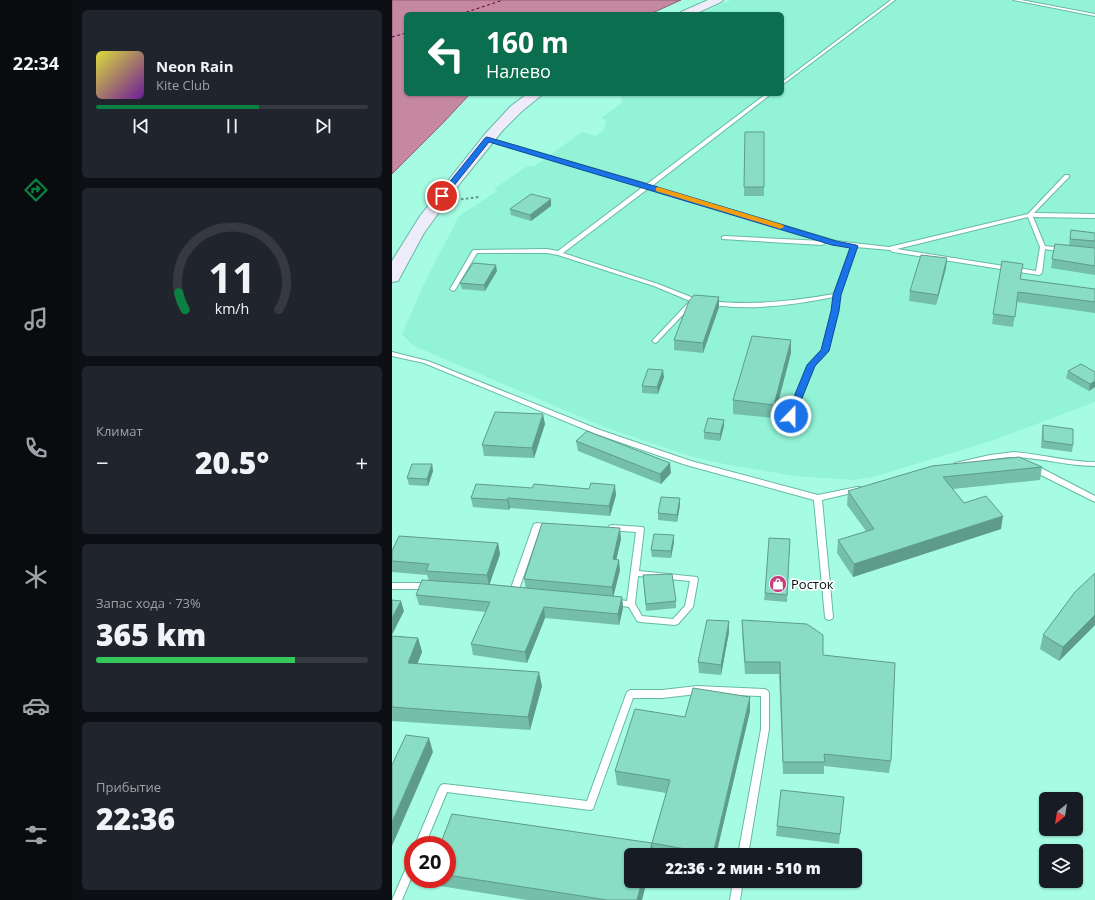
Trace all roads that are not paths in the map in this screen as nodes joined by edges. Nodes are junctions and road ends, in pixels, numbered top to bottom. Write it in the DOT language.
graph roads {
  1 [pos="718,0"];
  2 [pos="893,0"];
  3 [pos="1015,0"];
  4 [pos="691,12"];
  5 [pos="1095,15"];
  6 [pos="784,82"];
  7 [pos="534,96"];
  8 [pos="766,96"];
  9 [pos="487,139"];
  10 [pos="1068,176"];
  11 [pos="648,186"];
  12 [pos="1030,215"];
  13 [pos="1095,216"];
  14 [pos="724,238"];
  15 [pos="834,243"];
  16 [pos="854,246"];
  17 [pos="1043,247"];
  18 [pos="889,249"];
  19 [pos="1073,251"];
  20 [pos="559,253"];
  21 [pos="392,277"];
  22 [pos="453,289"];
  23 [pos="837,295"];
  24 [pos="694,300"];
  25 [pos="655,341"];
  26 [pos="392,354"];
  27 [pos="791,416"];
  28 [pos="1009,456"];
  29 [pos="1095,464"];
  30 [pos="948,467"];
  31 [pos="868,487"];
  32 [pos="818,498"];
  33 [pos="1095,499"];
  34 [pos="561,527"];
  35 [pos="600,528"];
  36 [pos="635,573"];
  37 [pos="392,586"];
  38 [pos="436,587"];
  39 [pos="499,591"];
  40 [pos="607,602"];
  41 [pos="631,604"];
  42 [pos="829,617"];
  43 [pos="424,836"];
  44 [pos="744,848"];
  45 [pos="404,883"];
  46 [pos="737,888"];
  47 [pos="397,900"];
  48 [pos="735,900"];
  1 -- 4 [label="main road"];
  2 -- 6 [label="lane"];
  3 -- 5 [label="lane"];
  7 -- 9 [label="main road"];
  8 -- 11 [label="lane"];
  9 -- 11 [label="lane"];
  9 -- 21 [label="main road"];
  10 -- 12 [label="lane"];
  11 -- 15 [label="lane"];
  11 -- 20 [label="lane"];
  12 -- 13 [label="lane"];
  12 -- 17 [label="lane"];
  12 -- 18 [label="lane"];
  14 -- 15 [label="lane"];
  15 -- 16 [label="lane"];
  16 -- 18 [label="lane"];
  16 -- 23 [label="lane"];
  17 -- 18 [label="lane"];
  17 -- 19 [label="lane"];
  20 -- 22 [label="lane"];
  20 -- 24 [label="lane"];
  23 -- 24 [label="lane"];
  23 -- 27 [label="lane"];
  24 -- 25 [label="lane"];
  26 -- 32 [label="lane"];
  28 -- 29 [label="lane"];
  28 -- 30 [label="lane"];
  28 -- 33 [label="lane"];
  31 -- 32 [label="lane"];
  32 -- 42 [label="lane"];
  34 -- 39 [label="lane"];
  35 -- 36 [label="lane"];
  36 -- 41 [label="lane"];
  36 -- 41 [label="lane"];
  37 -- 38 [label="lane"];
  40 -- 41 [label="lane"];
  43 -- 44 [label="lane"];
  45 -- 47 [label="lane"];
  46 -- 48 [label="lane"];
}
